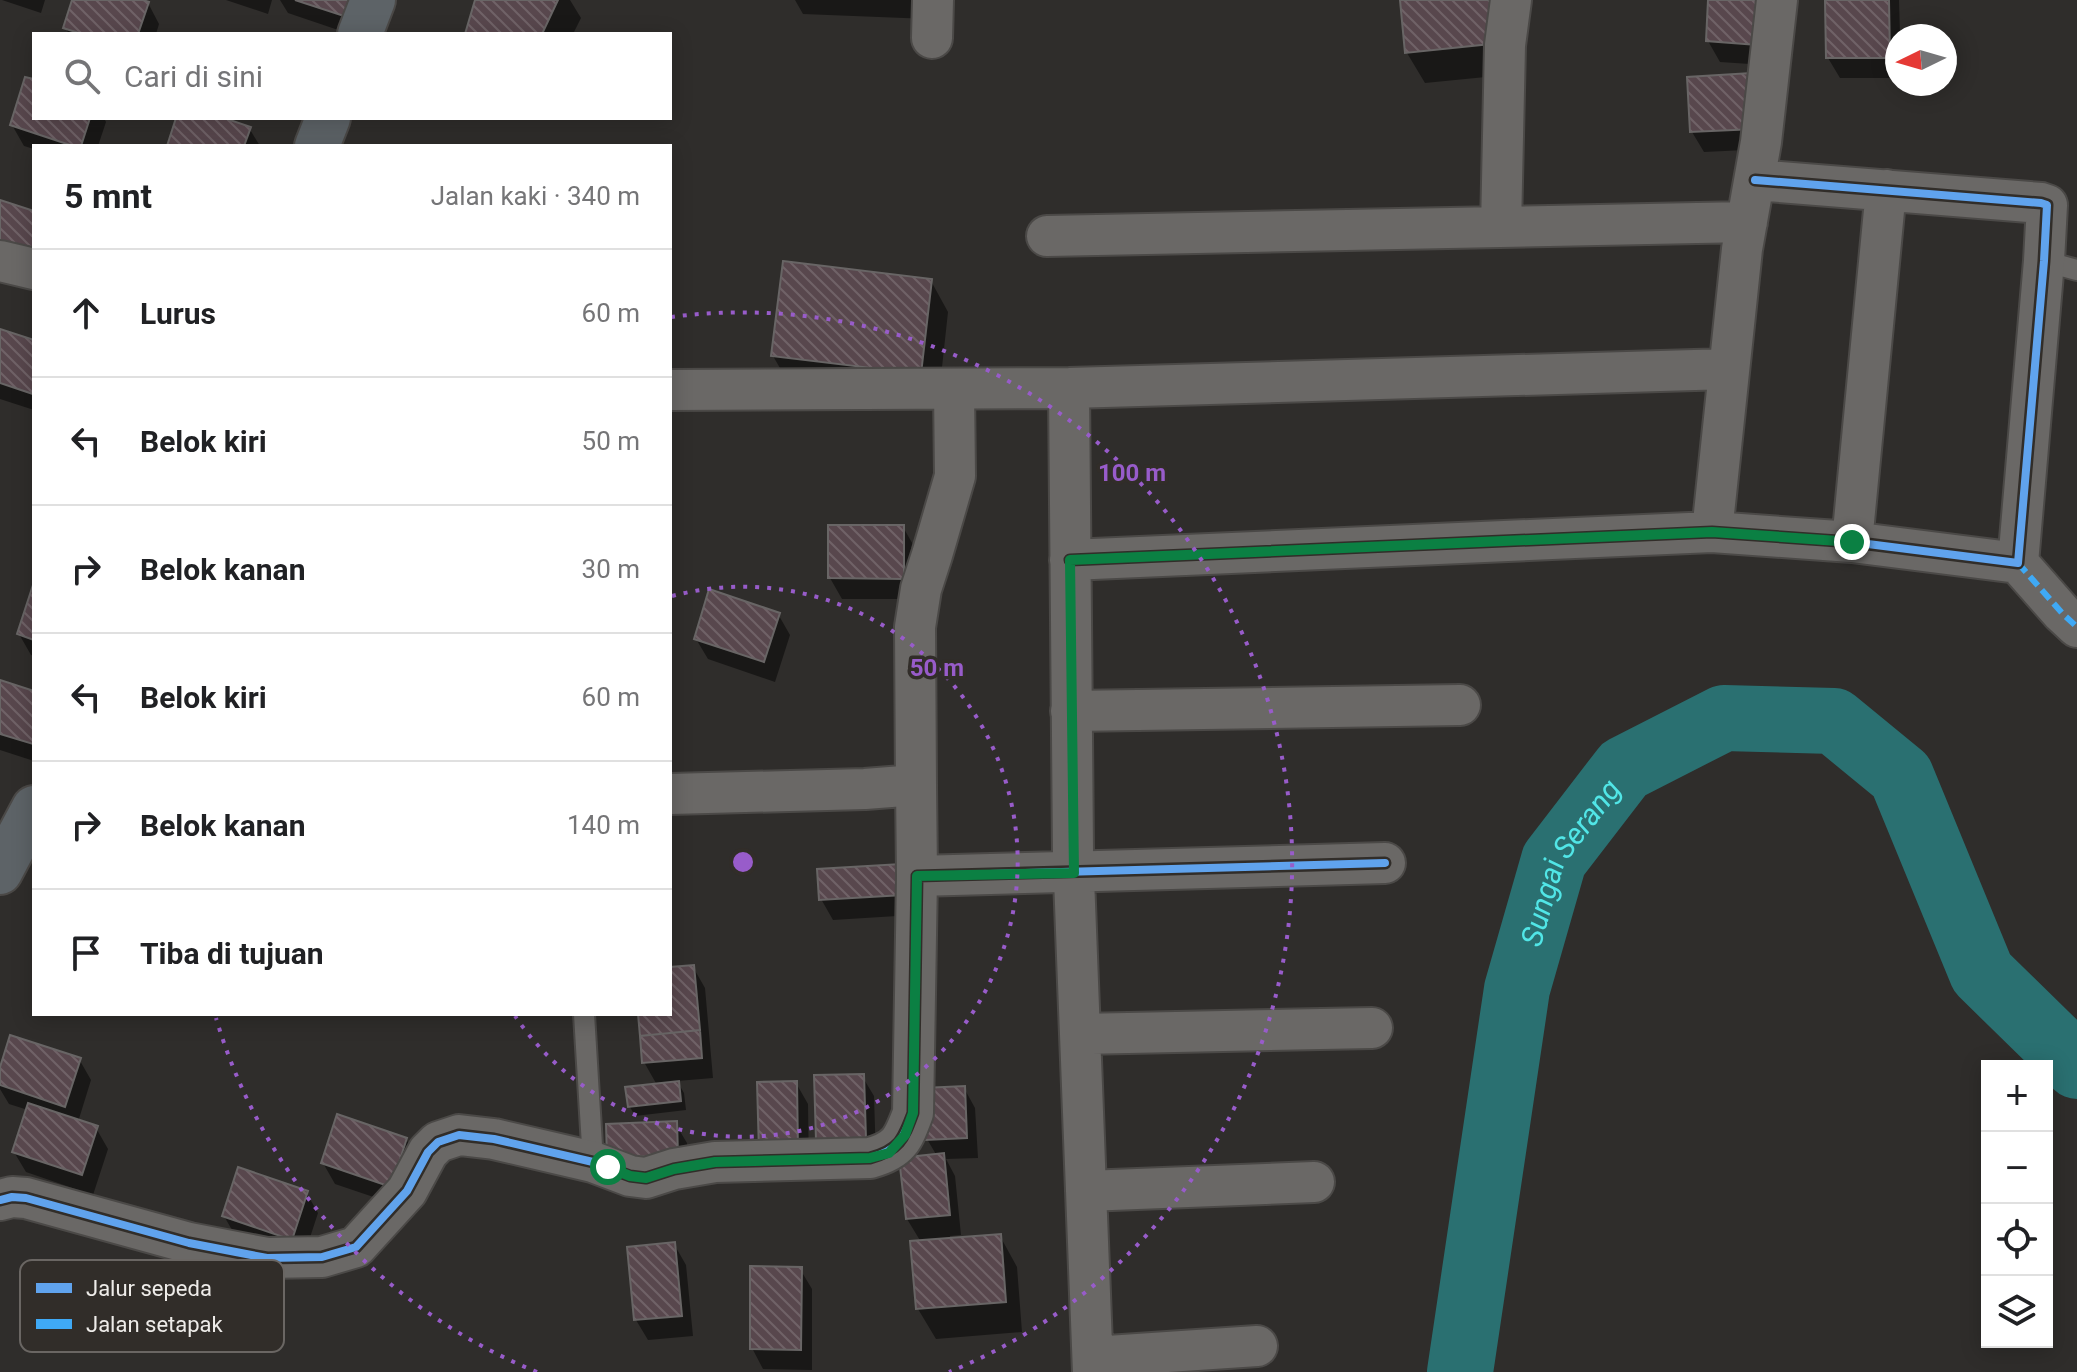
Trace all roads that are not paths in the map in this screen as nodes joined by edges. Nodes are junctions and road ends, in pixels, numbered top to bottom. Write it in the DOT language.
graph roads {
  1 [pos="373,0"];
  2 [pos="1511,0"];
  3 [pos="1777,0"];
  4 [pos="361,32"];
  5 [pos="327,120"];
  6 [pos="318,144"];
  7 [pos="1755,180"];
  8 [pos="1886,190"];
  9 [pos="1747,222"];
  10 [pos="1501,227"];
  11 [pos="1047,236"];
  12 [pos="0,261"];
  13 [pos="2061,265"];
  14 [pos="32,269"];
  15 [pos="1729,369"];
  16 [pos="1069,388"];
  17 [pos="954,389"];
  18 [pos="672,390"];
  19 [pos="1712,532"];
  20 [pos="1852,542"];
  21 [pos="1070,560"];
  22 [pos="2018,563"];
  23 [pos="2077,627"];
  24 [pos="1460,705"];
  25 [pos="1071,711"];
  26 [pos="916,785"];
  27 [pos="672,794"];
  28 [pos="32,812"];
  29 [pos="1385,863"];
  30 [pos="0,872"];
  31 [pos="1074,873"];
  32 [pos="917,876"];
  33 [pos="584,1016"];
  34 [pos="1372,1028"];
  35 [pos="1080,1034"];
  36 [pos="593,1162"];
  37 [pos="1314,1182"];
  38 [pos="1086,1191"];
  39 [pos="0,1200"];
  40 [pos="1257,1346"];
  41 [pos="1093,1364"];
  1 -- 4 [label="main road"];
  2 -- 10 [label="street"];
  3 -- 7 [label="street"];
  5 -- 6 [label="main road"];
  7 -- 8 [label="street"];
  7 -- 9 [label="street"];
  8 -- 13 [label="street"];
  8 -- 20 [label="street"];
  9 -- 10 [label="street"];
  9 -- 15 [label="street"];
  10 -- 11 [label="street"];
  12 -- 14 [label="street"];
  13 -- 22 [label="street"];
  15 -- 16 [label="street"];
  15 -- 19 [label="street"];
  16 -- 17 [label="street"];
  16 -- 21 [label="street"];
  17 -- 18 [label="street"];
  17 -- 26 [label="street"];
  19 -- 20 [label="street"];
  19 -- 21 [label="street"];
  20 -- 22 [label="street"];
  21 -- 25 [label="street"];
  22 -- 23 [label="street"];
  24 -- 25 [label="street"];
  25 -- 31 [label="street"];
  26 -- 27 [label="street"];
  26 -- 32 [label="street"];
  28 -- 30 [label="main road"];
  29 -- 31 [label="street"];
  31 -- 32 [label="street"];
  31 -- 35 [label="street"];
  32 -- 36 [label="street"];
  33 -- 36 [label="lane"];
  34 -- 35 [label="street"];
  35 -- 38 [label="street"];
  36 -- 39 [label="street"];
  37 -- 38 [label="street"];
  38 -- 41 [label="street"];
  40 -- 41 [label="street"];
}
